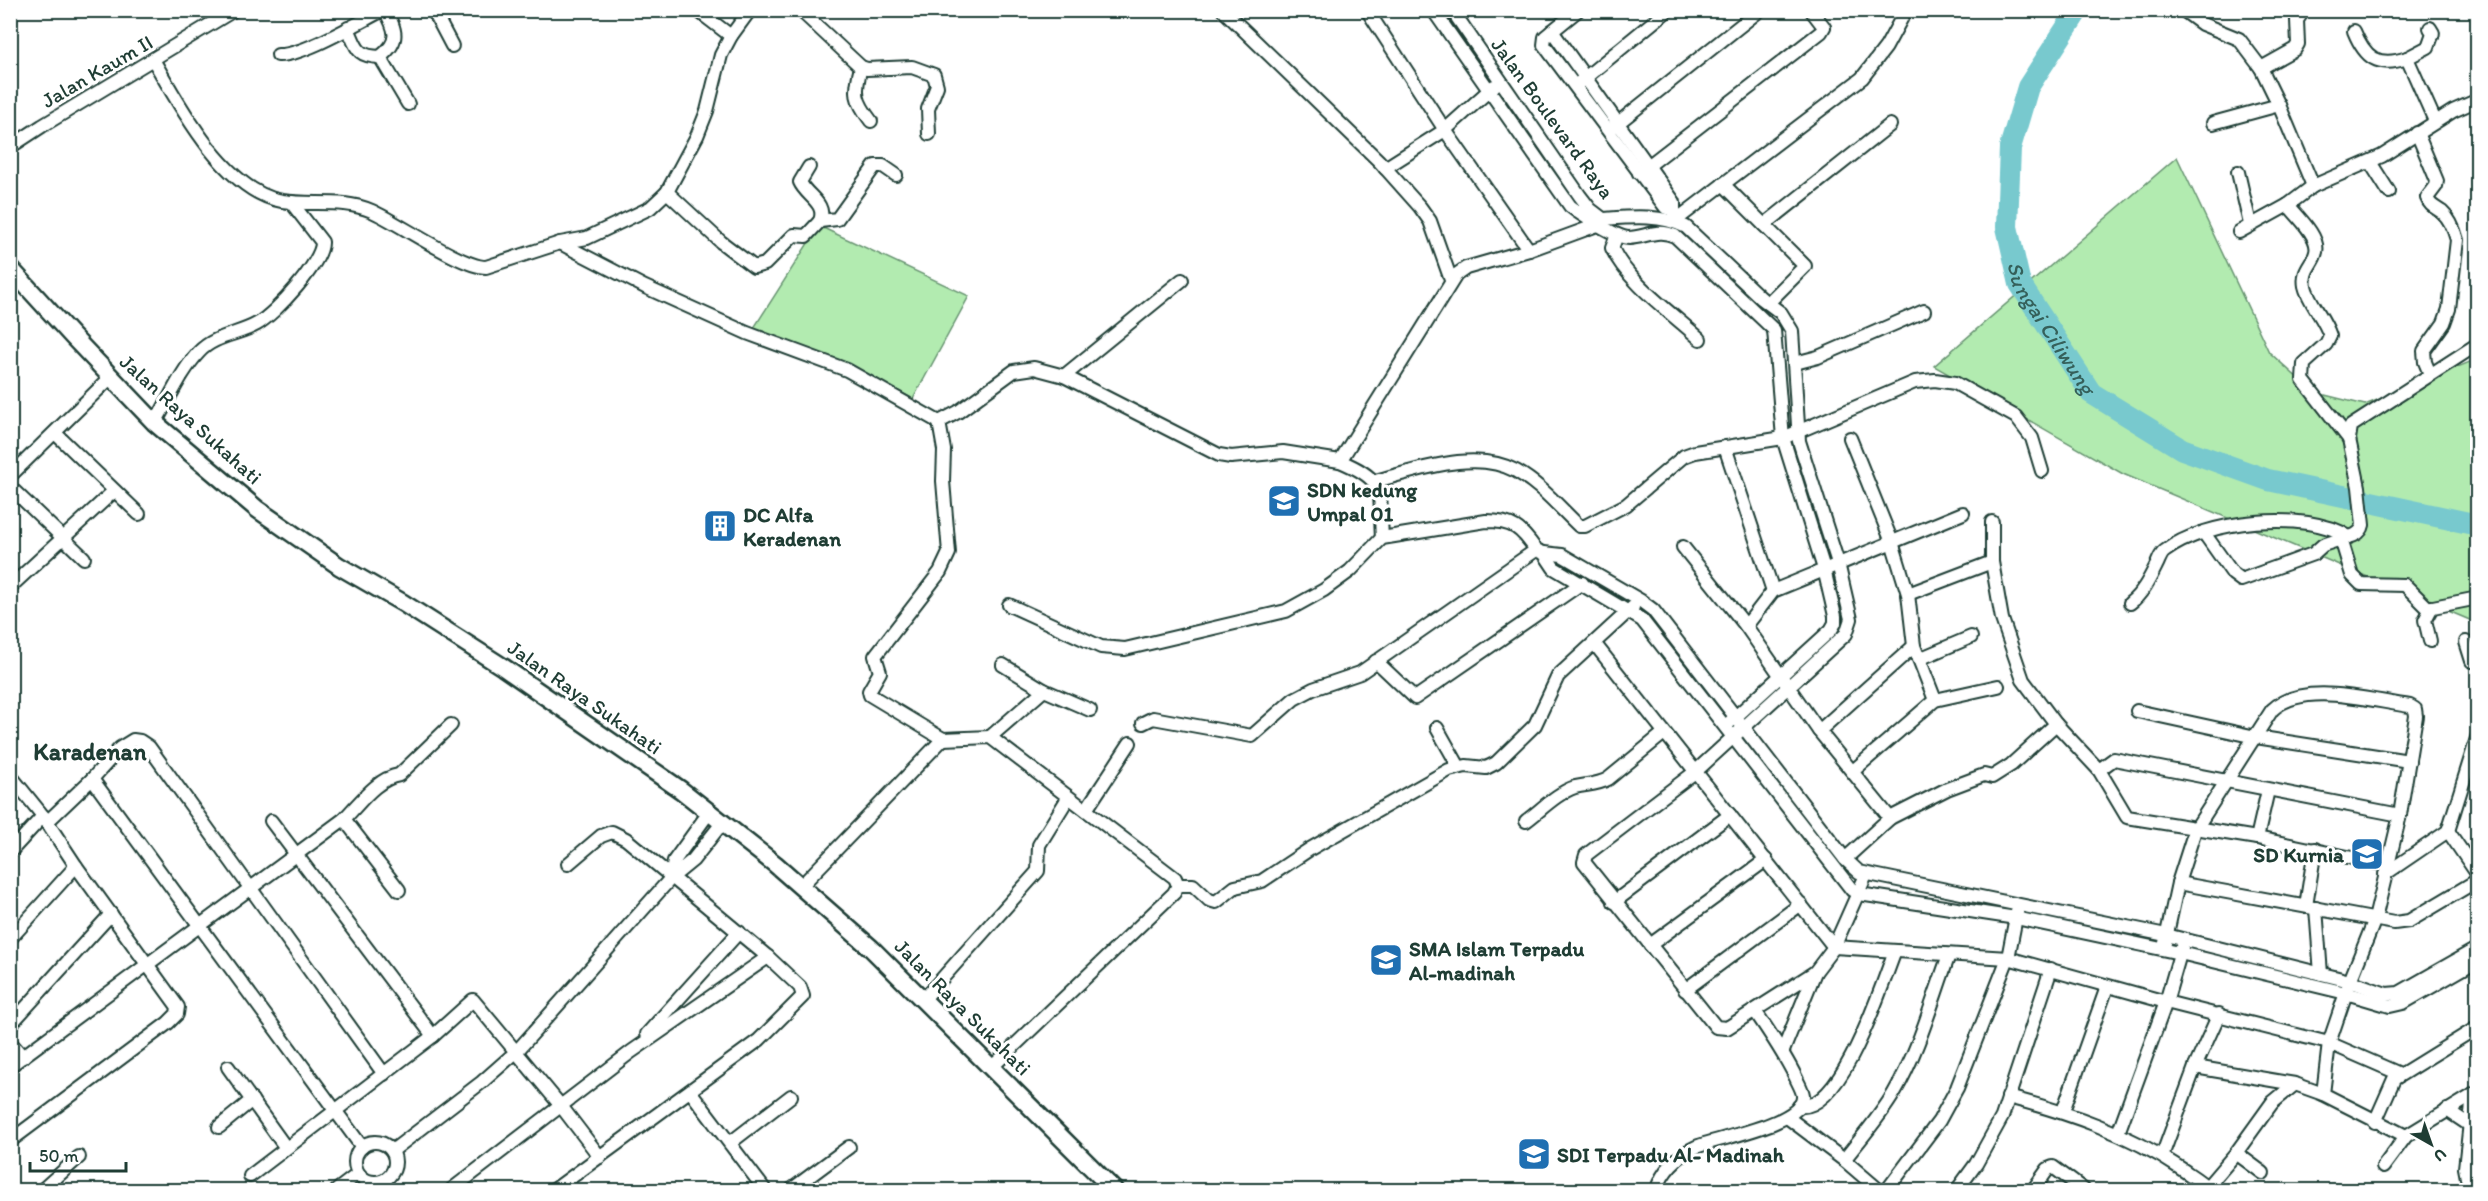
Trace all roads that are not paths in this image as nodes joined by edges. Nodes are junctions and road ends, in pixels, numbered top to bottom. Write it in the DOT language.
graph roads {
  1 [pos="234,10"];
  2 [pos="384,10"];
  3 [pos="433,10"];
  4 [pos="697,10"];
  5 [pos="750,10"];
  6 [pos="800,10"];
  7 [pos="1223,10"];
  8 [pos="1367,10"];
  9 [pos="1433,10"];
  10 [pos="1452,10"];
  11 [pos="1578,10"];
  12 [pos="1668,10"];
  13 [pos="1760,10"];
  14 [pos="1811,10"];
  15 [pos="1906,10"];
  16 [pos="2183,10"];
  17 [pos="2304,10"];
  18 [pos="348,28"];
  19 [pos="2430,28"];
  20 [pos="1552,31"];
  21 [pos="2354,31"];
  22 [pos="731,36"];
  23 [pos="452,45"];
  24 [pos="278,55"];
  25 [pos="380,57"];
  26 [pos="2407,58"];
  27 [pos="154,61"];
  28 [pos="861,67"];
  29 [pos="2261,68"];
  30 [pos="1586,78"];
  31 [pos="1500,82"];
  32 [pos="1574,86"];
  33 [pos="1488,90"];
  34 [pos="2478,100"];
  35 [pos="408,104"];
  36 [pos="2279,105"];
  37 [pos="871,121"];
  38 [pos="2435,121"];
  39 [pos="1619,122"];
  40 [pos="2212,123"];
  41 [pos="1890,125"];
  42 [pos="1445,130"];
  43 [pos="1608,131"];
  44 [pos="2417,133"];
  45 [pos="929,134"];
  46 [pos="10,147"];
  47 [pos="2370,162"];
  48 [pos="809,166"];
  49 [pos="1385,168"];
  50 [pos="1644,169"];
  51 [pos="2238,172"];
  52 [pos="896,175"];
  53 [pos="1724,184"];
  54 [pos="2313,186"];
  55 [pos="667,192"];
  56 [pos="2390,192"];
  57 [pos="291,202"];
  58 [pos="2288,205"];
  59 [pos="1674,215"];
  60 [pos="820,221"];
  61 [pos="1602,222"];
  62 [pos="2250,224"];
  63 [pos="1764,225"];
  64 [pos="2239,232"];
  65 [pos="1617,235"];
  66 [pos="1675,236"];
  67 [pos="560,243"];
  68 [pos="1529,250"];
  69 [pos="10,268"];
  70 [pos="1182,280"];
  71 [pos="1451,280"];
  72 [pos="1764,300"];
  73 [pos="1751,308"];
  74 [pos="1924,311"];
  75 [pos="1700,339"];
  76 [pos="1794,339"];
  77 [pos="1777,341"];
  78 [pos="2478,344"];
  79 [pos="1796,363"];
  80 [pos="2430,374"];
  81 [pos="1064,376"];
  82 [pos="110,378"];
  83 [pos="939,422"];
  84 [pos="155,423"];
  85 [pos="1799,432"];
  86 [pos="55,433"];
  87 [pos="1783,438"];
  88 [pos="1850,438"];
  89 [pos="2349,439"];
  90 [pos="1725,447"];
  91 [pos="1340,461"];
  92 [pos="2042,471"];
  93 [pos="10,476"];
  94 [pos="1375,482"];
  95 [pos="10,487"];
  96 [pos="114,491"];
  97 [pos="1963,513"];
  98 [pos="139,514"];
  99 [pos="1992,522"];
  100 [pos="2204,533"];
  101 [pos="62,538"];
  102 [pos="1382,538"];
  103 [pos="2345,538"];
  104 [pos="1892,542"];
  105 [pos="1683,547"];
  106 [pos="1540,551"];
  107 [pos="84,558"];
  108 [pos="1992,562"];
  109 [pos="1838,563"];
  110 [pos="1824,569"];
  111 [pos="1581,584"];
  112 [pos="10,587"];
  113 [pos="1773,591"];
  114 [pos="1908,594"];
  115 [pos="2478,598"];
  116 [pos="1641,601"];
  117 [pos="2130,603"];
  118 [pos="1009,605"];
  119 [pos="2432,607"];
  120 [pos="1628,611"];
  121 [pos="1746,626"];
  122 [pos="1971,637"];
  123 [pos="2430,641"];
  124 [pos="2466,642"];
  125 [pos="1594,644"];
  126 [pos="1914,646"];
  127 [pos="1919,660"];
  128 [pos="2478,660"];
  129 [pos="1376,661"];
  130 [pos="1003,665"];
  131 [pos="1780,676"];
  132 [pos="1998,686"];
  133 [pos="1788,687"];
  134 [pos="1044,690"];
  135 [pos="1935,700"];
  136 [pos="1090,710"];
  137 [pos="2137,711"];
  138 [pos="1739,721"];
  139 [pos="1143,723"];
  140 [pos="2056,724"];
  141 [pos="451,725"];
  142 [pos="1437,728"];
  143 [pos="1729,731"];
  144 [pos="1820,731"];
  145 [pos="1664,733"];
  146 [pos="2478,735"];
  147 [pos="2256,736"];
  148 [pos="990,737"];
  149 [pos="943,739"];
  150 [pos="1130,743"];
  151 [pos="2469,759"];
  152 [pos="2409,761"];
  153 [pos="1459,767"];
  154 [pos="2099,770"];
  155 [pos="1853,771"];
  156 [pos="2478,771"];
  157 [pos="1695,772"];
  158 [pos="10,775"];
  159 [pos="92,779"];
  160 [pos="2225,782"];
  161 [pos="2268,790"];
  162 [pos="1068,798"];
  163 [pos="1086,810"];
  164 [pos="1730,815"];
  165 [pos="2400,815"];
  166 [pos="717,817"];
  167 [pos="1890,818"];
  168 [pos="45,819"];
  169 [pos="344,819"];
  170 [pos="271,821"];
  171 [pos="1526,821"];
  172 [pos="2195,830"];
  173 [pos="2448,831"];
  174 [pos="2257,838"];
  175 [pos="2314,849"];
  176 [pos="10,852"];
  177 [pos="298,855"];
  178 [pos="1845,859"];
  179 [pos="1766,860"];
  180 [pos="568,864"];
  181 [pos="76,866"];
  182 [pos="2386,870"];
  183 [pos="1866,875"];
  184 [pos="2478,875"];
  185 [pos="671,878"];
  186 [pos="2478,880"];
  187 [pos="2178,883"];
  188 [pos="1178,885"];
  189 [pos="801,886"];
  190 [pos="251,888"];
  191 [pos="399,890"];
  192 [pos="1859,894"];
  193 [pos="1614,902"];
  194 [pos="2018,903"];
  195 [pos="1802,904"];
  196 [pos="2311,907"];
  197 [pos="111,914"];
  198 [pos="2016,918"];
  199 [pos="2375,919"];
  200 [pos="200,927"];
  201 [pos="738,932"];
  202 [pos="2166,935"];
  203 [pos="10,939"];
  204 [pos="2184,940"];
  205 [pos="1650,945"];
  206 [pos="1834,947"];
  207 [pos="2478,948"];
  208 [pos="2164,950"];
  209 [pos="1895,951"];
  210 [pos="2180,953"];
  211 [pos="1949,955"];
  212 [pos="768,957"];
  213 [pos="2008,958"];
  214 [pos="2478,960"];
  215 [pos="148,963"];
  216 [pos="2051,969"];
  217 [pos="1815,972"];
  218 [pos="2321,974"];
  219 [pos="2350,981"];
  220 [pos="2107,987"];
  221 [pos="1685,990"];
  222 [pos="2346,993"];
  223 [pos="922,1000"];
  224 [pos="2166,1002"];
  225 [pos="1755,1011"];
  226 [pos="2219,1014"];
  227 [pos="10,1025"];
  228 [pos="2478,1027"];
  229 [pos="433,1036"];
  230 [pos="10,1042"];
  231 [pos="2329,1043"];
  232 [pos="517,1051"];
  233 [pos="1783,1051"];
  234 [pos="631,1052"];
  235 [pos="23,1057"];
  236 [pos="10,1066"];
  237 [pos="228,1067"];
  238 [pos="992,1067"];
  239 [pos="2195,1067"];
  240 [pos="384,1074"];
  241 [pos="2400,1074"];
  242 [pos="2295,1084"];
  243 [pos="690,1091"];
  244 [pos="2323,1094"];
  245 [pos="2475,1094"];
  246 [pos="791,1096"];
  247 [pos="2008,1097"];
  248 [pos="252,1100"];
  249 [pos="561,1106"];
  250 [pos="1799,1106"];
  251 [pos="2447,1110"];
  252 [pos="336,1111"];
  253 [pos="2063,1111"];
  254 [pos="1787,1117"];
  255 [pos="2375,1122"];
  256 [pos="2473,1124"];
  257 [pos="219,1127"];
  258 [pos="2118,1133"];
  259 [pos="2406,1136"];
  260 [pos="10,1141"];
  261 [pos="730,1143"];
  262 [pos="849,1147"];
  263 [pos="286,1148"];
  264 [pos="362,1148"];
  265 [pos="392,1151"];
  266 [pos="2236,1153"];
  267 [pos="2162,1156"];
  268 [pos="79,1157"];
  269 [pos="600,1157"];
  270 [pos="1844,1160"];
  271 [pos="2384,1167"];
  272 [pos="2263,1173"];
  273 [pos="358,1174"];
  274 [pos="250,1176"];
  275 [pos="2478,1185"];
  276 [pos="386,1186"];
  277 [pos="2208,1189"];
  278 [pos="42,1191"];
  279 [pos="337,1191"];
  280 [pos="451,1191"];
  281 [pos="554,1191"];
  282 [pos="765,1191"];
  283 [pos="791,1191"];
  284 [pos="1114,1191"];
  285 [pos="1657,1191"];
  286 [pos="1879,1191"];
  287 [pos="1887,1191"];
  288 [pos="1957,1191"];
  289 [pos="2033,1191"];
  290 [pos="2084,1191"];
  1 -- 27 [label="street, Jalan Kaum II"];
  2 -- 18 [label="street"];
  2 -- 25 [label="street"];
  3 -- 23 [label="street"];
  4 -- 22 [label="street"];
  5 -- 22 [label="street"];
  6 -- 28 [label="street"];
  7 -- 49 [label="street"];
  8 -- 42 [label="street"];
  9 -- 33 [label="street, Jalan Boulevard Raya"];
  10 -- 31 [label="street, Jalan Boulevard Raya"];
  11 -- 20 [label="street"];
  12 -- 30 [label="street"];
  13 -- 39 [label="street"];
  14 -- 50 [label="street"];
  15 -- 53 [label="street"];
  16 -- 29 [label="street"];
  17 -- 29 [label="street"];
  18 -- 24 [label="street"];
  18 -- 25 [label="street"];
  19 -- 26 [label="street"];
  20 -- 30 [label="street"];
  20 -- 32 [label="street"];
  21 -- 26 [label="street"];
  22 -- 55 [label="street"];
  25 -- 35 [label="street"];
  26 -- 38 [label="street"];
  27 -- 46 [label="street, Jalan Kaum II"];
  27 -- 57 [label="street"];
  28 -- 37 [label="street"];
  28 -- 45 [label="street"];
  29 -- 36 [label="street"];
  30 -- 32 [label="street"];
  30 -- 39 [label="street"];
  31 -- 33 [label="street"];
  31 -- 61 [label="street, Jalan Boulevard Raya"];
  32 -- 43 [label="street"];
  33 -- 42 [label="street"];
  33 -- 61 [label="street, Jalan Boulevard Raya"];
  34 -- 38 [label="street"];
  36 -- 40 [label="street"];
  36 -- 54 [label="street"];
  38 -- 44 [label="street"];
  39 -- 43 [label="street"];
  39 -- 50 [label="street"];
  41 -- 63 [label="street"];
  42 -- 49 [label="street"];
  42 -- 68 [label="street"];
  43 -- 50 [label="street"];
  44 -- 47 [label="street"];
  44 -- 80 [label="street"];
  47 -- 54 [label="street"];
  47 -- 56 [label="street"];
  48 -- 60 [label="street"];
  49 -- 71 [label="street"];
  50 -- 59 [label="street"];
  51 -- 62 [label="street"];
  52 -- 60 [label="street"];
  53 -- 59 [label="street"];
  53 -- 63 [label="street"];
  54 -- 58 [label="street"];
  55 -- 60 [label="street"];
  55 -- 67 [label="street"];
  57 -- 67 [label="street"];
  57 -- 84 [label="street"];
  58 -- 62 [label="street"];
  58 -- 89 [label="street"];
  59 -- 61 [label="street"];
  59 -- 66 [label="street"];
  59 -- 72 [label="street"];
  61 -- 65 [label="street"];
  61 -- 68 [label="street"];
  62 -- 64 [label="street"];
  63 -- 72 [label="street"];
  65 -- 66 [label="street"];
  65 -- 75 [label="street"];
  66 -- 73 [label="street"];
  67 -- 83 [label="street"];
  68 -- 71 [label="street"];
  69 -- 82 [label="main road, Jalan Raya Sukahati"];
  70 -- 81 [label="street"];
  71 -- 91 [label="street"];
  72 -- 73 [label="street"];
  72 -- 76 [label="street"];
  73 -- 77 [label="street"];
  74 -- 79 [label="street"];
  76 -- 77 [label="street"];
  76 -- 79 [label="street"];
  77 -- 87 [label="street"];
  78 -- 80 [label="street"];
  79 -- 85 [label="street"];
  80 -- 89 [label="street"];
  81 -- 83 [label="street"];
  81 -- 91 [label="street"];
  82 -- 84 [label="main road, Jalan Raya Sukahati"];
  82 -- 86 [label="street"];
  83 -- 149 [label="street"];
  84 -- 166 [label="main road, Jalan Raya Sukahati"];
  85 -- 87 [label="street"];
  85 -- 92 [label="street"];
  85 -- 109 [label="street"];
  86 -- 93 [label="street"];
  86 -- 96 [label="street"];
  87 -- 90 [label="street"];
  87 -- 110 [label="street"];
  88 -- 104 [label="street"];
  89 -- 103 [label="street"];
  90 -- 94 [label="street"];
  90 -- 113 [label="street"];
  91 -- 94 [label="street"];
  94 -- 102 [label="street"];
  95 -- 101 [label="street"];
  96 -- 98 [label="street"];
  96 -- 101 [label="street"];
  97 -- 104 [label="street"];
  99 -- 108 [label="street"];
  100 -- 103 [label="street"];
  100 -- 103 [label="street"];
  100 -- 117 [label="street"];
  101 -- 107 [label="street"];
  101 -- 112 [label="street"];
  102 -- 106 [label="street"];
  102 -- 118 [label="street"];
  103 -- 119 [label="street"];
  104 -- 109 [label="street"];
  104 -- 114 [label="street"];
  105 -- 121 [label="street"];
  106 -- 111 [label="street"];
  106 -- 116 [label="street"];
  106 -- 129 [label="street"];
  108 -- 114 [label="street"];
  108 -- 140 [label="street"];
  109 -- 110 [label="street"];
  109 -- 133 [label="street"];
  110 -- 113 [label="street"];
  110 -- 131 [label="street"];
  111 -- 120 [label="street"];
  111 -- 129 [label="street"];
  113 -- 121 [label="street"];
  114 -- 126 [label="street"];
  115 -- 119 [label="street"];
  116 -- 120 [label="street"];
  116 -- 138 [label="street"];
  119 -- 123 [label="street"];
  120 -- 125 [label="street"];
  120 -- 143 [label="street"];
  121 -- 131 [label="street"];
  122 -- 127 [label="street"];
  124 -- 128 [label="street"];
  125 -- 145 [label="street"];
  125 -- 153 [label="street"];
  126 -- 127 [label="street"];
  126 -- 144 [label="street"];
  127 -- 135 [label="street"];
  129 -- 139 [label="street"];
  130 -- 134 [label="street"];
  131 -- 133 [label="street"];
  131 -- 138 [label="street"];
  132 -- 135 [label="street"];
  133 -- 138 [label="street"];
  133 -- 144 [label="street"];
  134 -- 136 [label="street"];
  134 -- 148 [label="street"];
  135 -- 155 [label="street"];
  137 -- 147 [label="street"];
  138 -- 143 [label="street"];
  138 -- 178 [label="street"];
  140 -- 154 [label="street"];
  140 -- 167 [label="street"];
  141 -- 169 [label="street"];
  142 -- 153 [label="street"];
  143 -- 157 [label="street"];
  143 -- 192 [label="street"];
  144 -- 155 [label="street"];
  145 -- 157 [label="street"];
  145 -- 171 [label="street"];
  146 -- 151 [label="street"];
  147 -- 152 [label="street"];
  147 -- 152 [label="street"];
  147 -- 160 [label="street"];
  148 -- 149 [label="street"];
  148 -- 162 [label="street"];
  149 -- 189 [label="street"];
  150 -- 163 [label="street"];
  151 -- 156 [label="street"];
  151 -- 173 [label="street"];
  152 -- 165 [label="street"];
  153 -- 188 [label="street"];
  154 -- 160 [label="street"];
  154 -- 172 [label="street"];
  155 -- 167 [label="street"];
  157 -- 164 [label="street"];
  157 -- 193 [label="street"];
  158 -- 168 [label="street"];
  159 -- 168 [label="street"];
  159 -- 190 [label="street"];
  159 -- 200 [label="street"];
  160 -- 161 [label="street"];
  160 -- 172 [label="street"];
  161 -- 165 [label="street"];
  161 -- 174 [label="street"];
  162 -- 163 [label="street"];
  162 -- 223 [label="street"];
  163 -- 188 [label="street"];
  164 -- 179 [label="street"];
  164 -- 193 [label="street"];
  165 -- 182 [label="street"];
  166 -- 185 [label="street"];
  166 -- 189 [label="main road, Jalan Raya Sukahati"];
  167 -- 178 [label="street"];
  168 -- 176 [label="street"];
  168 -- 181 [label="street"];
  169 -- 177 [label="street"];
  169 -- 191 [label="street"];
  170 -- 177 [label="street"];
  172 -- 174 [label="street"];
  172 -- 187 [label="street"];
  173 -- 182 [label="street"];
  173 -- 184 [label="street"];
  174 -- 175 [label="street"];
  175 -- 182 [label="street"];
  175 -- 196 [label="street"];
  177 -- 190 [label="street"];
  177 -- 229 [label="street"];
  178 -- 183 [label="street"];
  179 -- 195 [label="street"];
  179 -- 205 [label="street"];
  180 -- 185 [label="street"];
  181 -- 197 [label="street"];
  181 -- 203 [label="street"];
  182 -- 199 [label="street"];
  183 -- 192 [label="street"];
  183 -- 194 [label="street"];
  185 -- 201 [label="street"];
  185 -- 232 [label="street"];
  186 -- 199 [label="street"];
  187 -- 196 [label="street"];
  187 -- 202 [label="street"];
  188 -- 238 [label="street"];
  189 -- 223 [label="main road, Jalan Raya Sukahati"];
  190 -- 200 [label="street"];
  190 -- 240 [label="street"];
  192 -- 198 [label="street"];
  192 -- 206 [label="street"];
  193 -- 205 [label="street"];
  194 -- 198 [label="street"];
  194 -- 202 [label="street"];
  195 -- 206 [label="street"];
  195 -- 221 [label="street"];
  196 -- 199 [label="street"];
  196 -- 218 [label="street"];
  197 -- 215 [label="street"];
  197 -- 227 [label="street"];
  198 -- 208 [label="street"];
  198 -- 213 [label="street"];
  199 -- 219 [label="street"];
  200 -- 215 [label="street"];
  200 -- 252 [label="street"];
  201 -- 212 [label="street"];
  201 -- 234 [label="street"];
  202 -- 204 [label="street"];
  202 -- 208 [label="street"];
  204 -- 210 [label="street"];
  204 -- 218 [label="street"];
  205 -- 221 [label="street"];
  206 -- 209 [label="street"];
  206 -- 217 [label="street"];
  207 -- 219 [label="street"];
  208 -- 210 [label="street"];
  209 -- 211 [label="street"];
  209 -- 250 [label="street"];
  210 -- 222 [label="street"];
  210 -- 224 [label="street"];
  211 -- 213 [label="street"];
  211 -- 270 [label="street"];
  212 -- 234 [label="street"];
  212 -- 243 [label="street"];
  213 -- 216 [label="street"];
  213 -- 287 [label="street"];
  214 -- 222 [label="street"];
  215 -- 235 [label="street"];
  215 -- 260 [label="street"];
  216 -- 220 [label="street"];
  216 -- 247 [label="street"];
  217 -- 225 [label="street"];
  217 -- 233 [label="street"];
  218 -- 219 [label="street"];
  219 -- 222 [label="street"];
  220 -- 224 [label="street"];
  220 -- 253 [label="street"];
  221 -- 225 [label="street"];
  222 -- 231 [label="street"];
  223 -- 238 [label="main road, Jalan Raya Sukahati"];
  224 -- 226 [label="street"];
  224 -- 258 [label="street"];
  225 -- 233 [label="street"];
  226 -- 231 [label="street"];
  226 -- 239 [label="street"];
  228 -- 241 [label="street"];
  229 -- 232 [label="street"];
  229 -- 240 [label="street"];
  230 -- 235 [label="street"];
  231 -- 241 [label="street"];
  231 -- 244 [label="street"];
  232 -- 249 [label="street"];
  232 -- 265 [label="street"];
  233 -- 250 [label="street"];
  234 -- 249 [label="street"];
  235 -- 236 [label="street"];
  237 -- 248 [label="street"];
  238 -- 284 [label="main road, Jalan Raya Sukahati"];
  239 -- 242 [label="street"];
  239 -- 267 [label="street"];
  240 -- 252 [label="street"];
  241 -- 255 [label="street"];
  242 -- 244 [label="street"];
  242 -- 266 [label="street"];
  243 -- 261 [label="street"];
  243 -- 269 [label="street"];
  244 -- 255 [label="street"];
  245 -- 251 [label="street"];
  245 -- 256 [label="street"];
  246 -- 261 [label="street"];
  247 -- 253 [label="street"];
  247 -- 288 [label="street"];
  248 -- 257 [label="street"];
  248 -- 263 [label="street"];
  249 -- 269 [label="street"];
  249 -- 280 [label="street"];
  250 -- 254 [label="street"];
  251 -- 256 [label="street"];
  251 -- 259 [label="street"];
  252 -- 263 [label="street"];
  252 -- 264 [label="street"];
  253 -- 258 [label="street"];
  254 -- 270 [label="street"];
  254 -- 285 [label="street"];
  255 -- 259 [label="street"];
  256 -- 275 [label="street"];
  258 -- 267 [label="street"];
  259 -- 271 [label="street"];
  261 -- 282 [label="street"];
  262 -- 283 [label="street"];
  263 -- 274 [label="street"];
  264 -- 265 [label="street"];
  264 -- 273 [label="street"];
  265 -- 276 [label="street"];
  266 -- 272 [label="street"];
  266 -- 277 [label="street"];
  267 -- 277 [label="street"];
  268 -- 278 [label="street"];
  269 -- 281 [label="street"];
  270 -- 286 [label="street"];
  273 -- 276 [label="street"];
  273 -- 279 [label="street"];
  289 -- 290 [label="street"];
}
